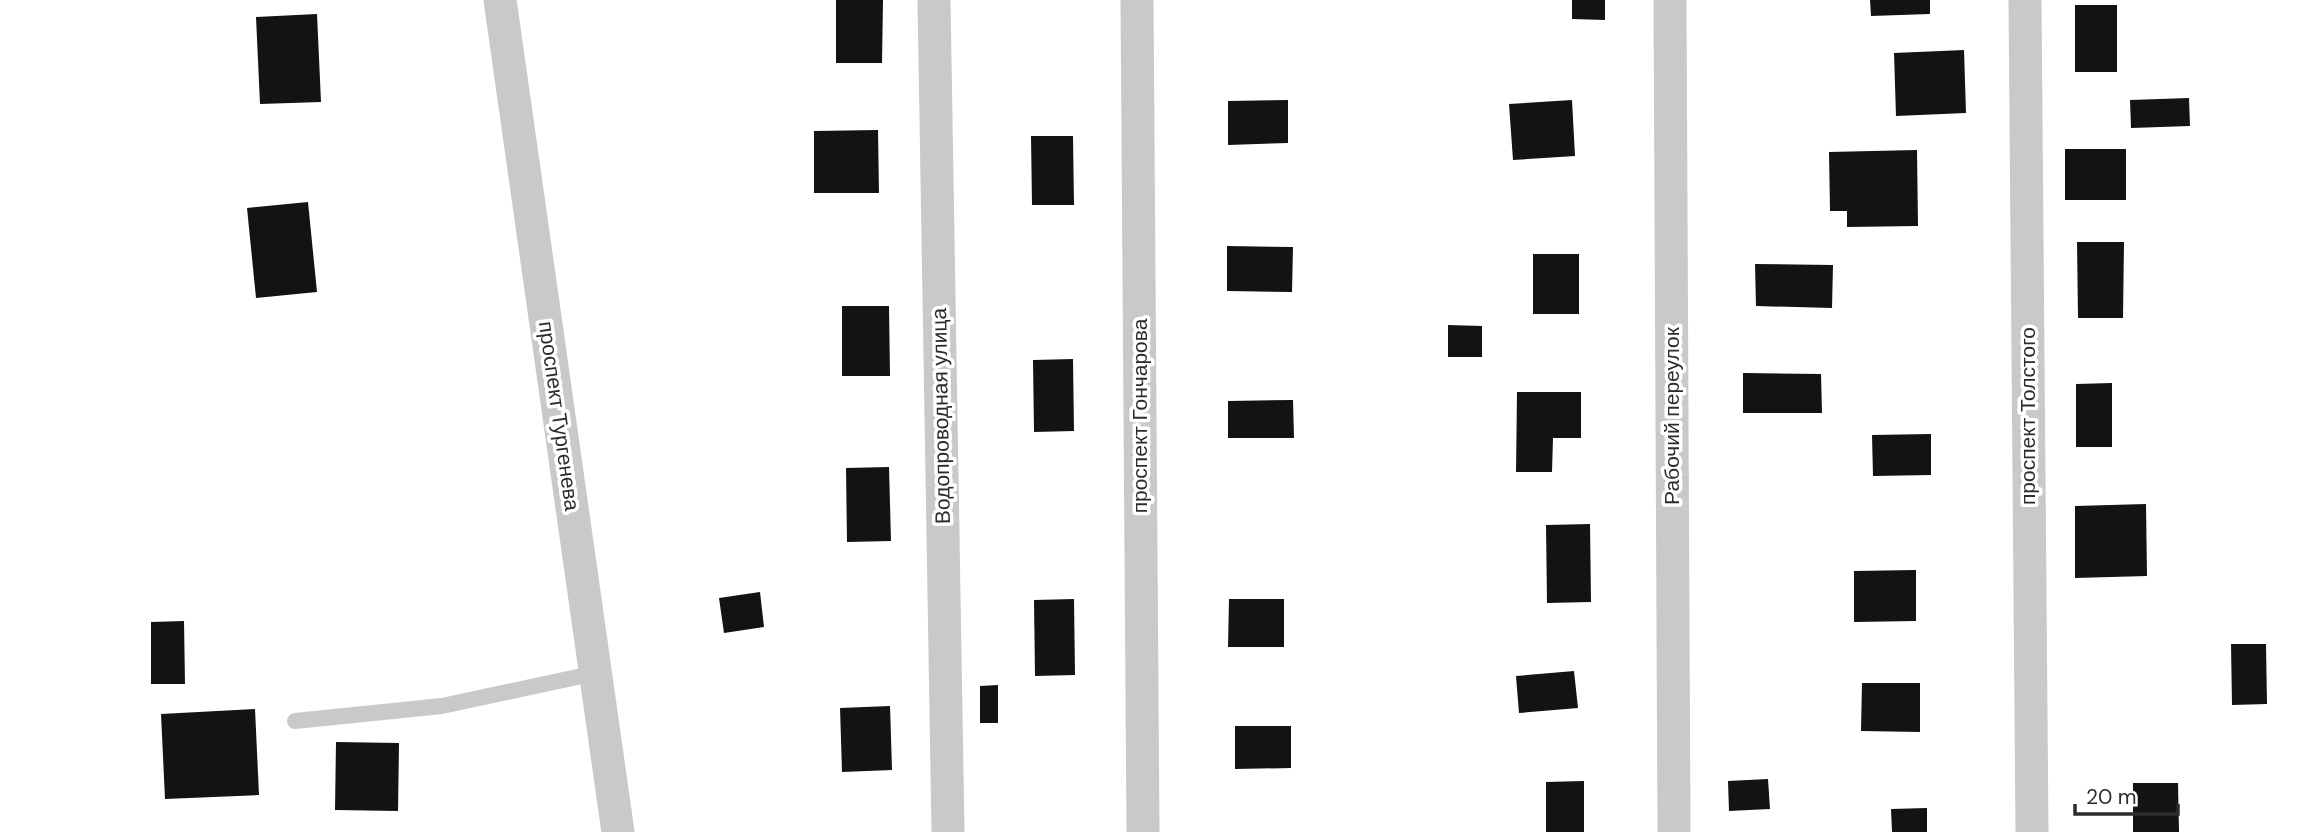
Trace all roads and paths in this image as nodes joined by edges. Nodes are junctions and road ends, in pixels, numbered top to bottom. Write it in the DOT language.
graph roads {
  1 [pos="500,0"];
  2 [pos="934,0"];
  3 [pos="1137,0"];
  4 [pos="1670,0"];
  5 [pos="2025,0"];
  6 [pos="596,673"];
  7 [pos="295,720"];
  8 [pos="618,832"];
  9 [pos="948,832"];
  10 [pos="1143,832"];
  11 [pos="1674,832"];
  12 [pos="2032,832"];
  1 -- 6 [label="street, проспект Тургенева"];
  2 -- 9 [label="street, Водопроводная улица"];
  3 -- 10 [label="street, проспект Гончарова"];
  4 -- 11 [label="street, Рабочий переулок"];
  5 -- 12 [label="street, проспект Толстого"];
  6 -- 7 [label="lane"];
  6 -- 8 [label="street, проспект Тургенева"];
}
